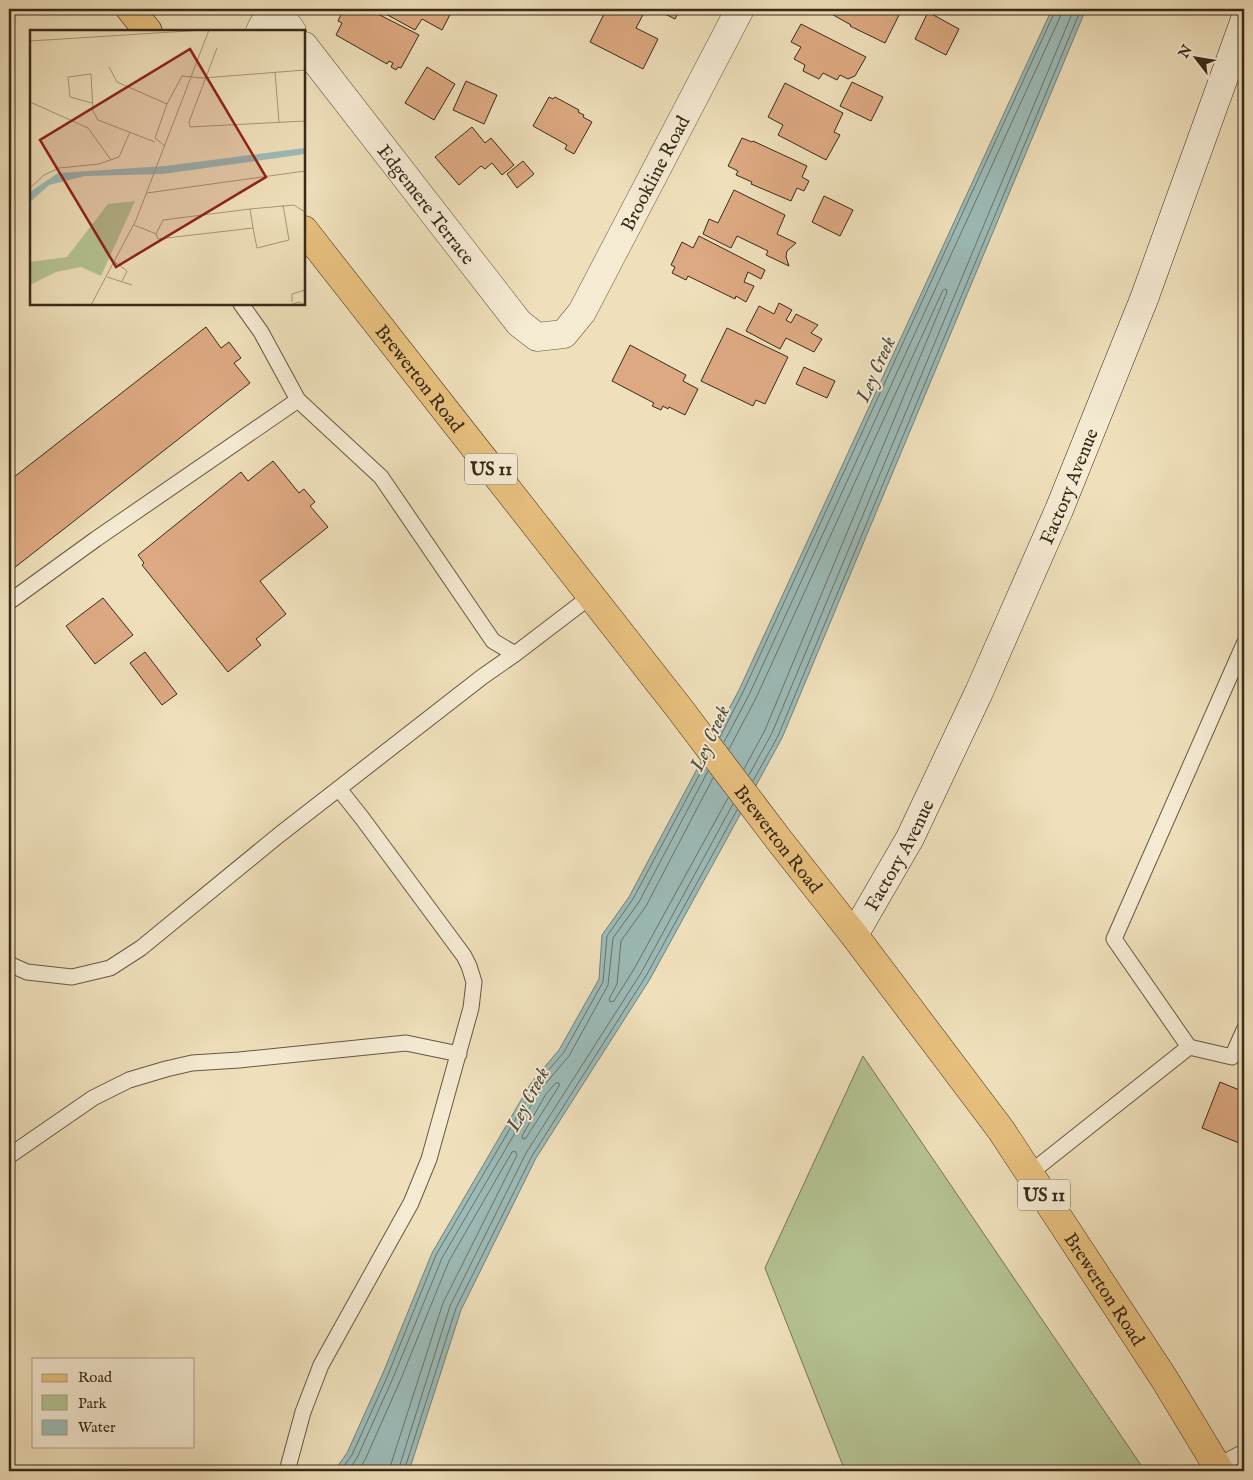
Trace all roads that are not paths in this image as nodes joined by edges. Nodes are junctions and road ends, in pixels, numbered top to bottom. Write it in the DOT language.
graph roads {
  1 [pos="130,9"];
  2 [pos="273,9"];
  3 [pos="740,9"];
  4 [pos="1244,22"];
  5 [pos="147,30"];
  6 [pos="261,30"];
  7 [pos="291,30"];
  8 [pos="305,47"];
  9 [pos="305,231"];
  10 [pos="242,305"];
  11 [pos="564,334"];
  12 [pos="298,400"];
  13 [pos="592,596"];
  14 [pos="9,602"];
  15 [pos="1244,644"];
  16 [pos="515,654"];
  17 [pos="339,789"];
  18 [pos="854,935"];
  19 [pos="9,964"];
  20 [pos="1244,1030"];
  21 [pos="1189,1047"];
  22 [pos="459,1054"];
  23 [pos="9,1156"];
  24 [pos="1030,1173"];
  25 [pos="1244,1452"];
  26 [pos="1218,1469"];
  27 [pos="287,1471"];
  1 -- 5 [label="main road"];
  2 -- 6 [label="street"];
  2 -- 7 [label="street"];
  3 -- 11 [label="street, Brookline Road"];
  4 -- 18 [label="street, Factory Avenue"];
  8 -- 11 [label="street, Edgemere Terrace"];
  9 -- 13 [label="main road, Brewerton Road / US 11"];
  10 -- 12 [label="lane"];
  12 -- 14 [label="lane"];
  12 -- 16 [label="lane"];
  13 -- 16 [label="lane"];
  13 -- 18 [label="main road, Brewerton Road / US 11"];
  15 -- 21 [label="lane"];
  16 -- 17 [label="lane"];
  17 -- 19 [label="lane"];
  17 -- 22 [label="lane"];
  18 -- 24 [label="main road, Brewerton Road / US 11"];
  20 -- 21 [label="lane"];
  21 -- 24 [label="lane"];
  22 -- 23 [label="lane"];
  22 -- 27 [label="lane"];
  24 -- 26 [label="main road, Brewerton Road / US 11"];
  25 -- 26 [label="lane"];
}
